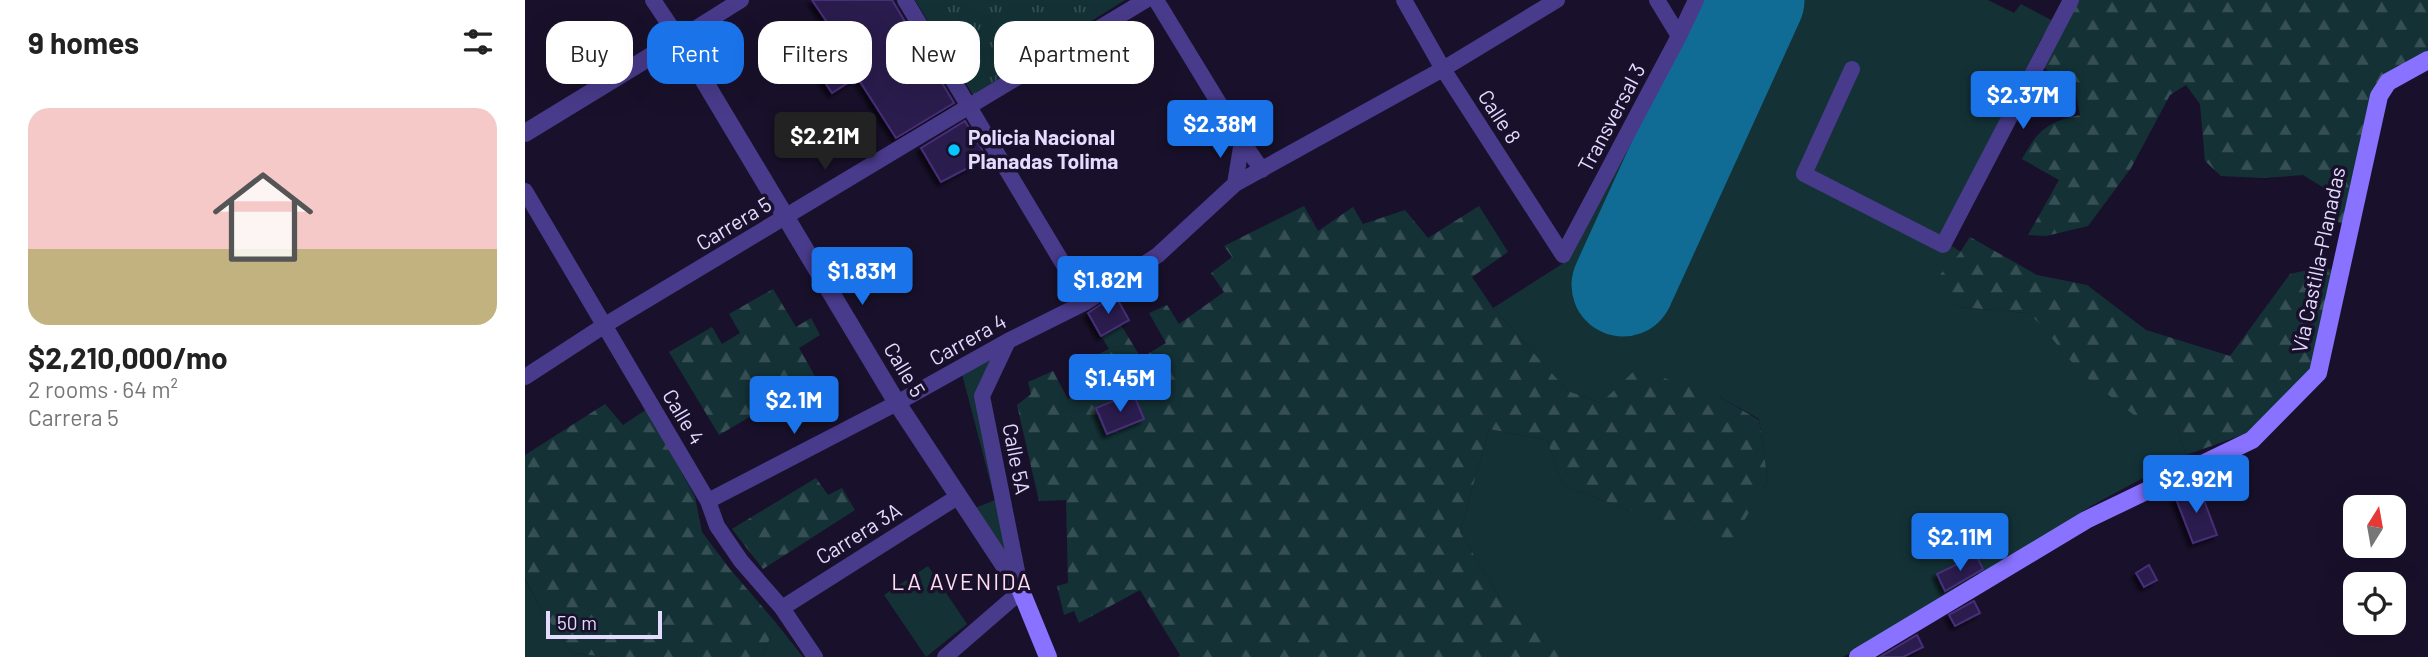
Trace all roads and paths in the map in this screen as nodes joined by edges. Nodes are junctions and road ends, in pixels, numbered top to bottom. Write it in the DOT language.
graph roads {
  1 [pos="653,0"];
  2 [pos="741,0"];
  3 [pos="905,0"];
  4 [pos="1146,0"];
  5 [pos="1156,0"];
  6 [pos="1404,0"];
  7 [pos="1557,0"];
  8 [pos="1657,0"];
  9 [pos="1696,0"];
  10 [pos="2071,0"];
  11 [pos="667,21"];
  12 [pos="708,21"];
  13 [pos="1679,36"];
  14 [pos="647,59"];
  15 [pos="2428,60"];
  16 [pos="1443,69"];
  17 [pos="1852,69"];
  18 [pos="706,84"];
  19 [pos="970,106"];
  20 [pos="525,133"];
  21 [pos="1242,141"];
  22 [pos="1262,170"];
  23 [pos="1235,184"];
  24 [pos="525,191"];
  25 [pos="787,217"];
  26 [pos="1563,255"];
  27 [pos="1086,302"];
  28 [pos="605,325"];
  29 [pos="1007,341"];
  30 [pos="525,377"];
  31 [pos="897,403"];
  32 [pos="958,496"];
  33 [pos="708,501"];
  34 [pos="1021,591"];
  35 [pos="782,608"];
  36 [pos="815,657"];
  37 [pos="945,657"];
  38 [pos="1048,657"];
  39 [pos="1858,657"];
  1 -- 11 [label="street, Calle 5"];
  2 -- 12 [label="street"];
  3 -- 19 [label="street"];
  4 -- 19 [label="street, Carrera 5"];
  5 -- 21 [label="street"];
  6 -- 16 [label="street, Calle 8"];
  7 -- 16 [label="street, Carrera 4"];
  8 -- 13 [label="street"];
  9 -- 13 [label="street, Transversal 3"];
  10 -- 17 [label="street"];
  13 -- 26 [label="street, Transversal 3"];
  14 -- 20 [label="street"];
  15 -- 39 [label="main road, Vía Castilla-Planadas"];
  16 -- 22 [label="street, Carrera 4"];
  16 -- 26 [label="street, Calle 8"];
  18 -- 25 [label="street, Calle 5"];
  19 -- 25 [label="street, Carrera 5"];
  19 -- 27 [label="street"];
  21 -- 22 [label="street"];
  21 -- 23 [label="street"];
  22 -- 23 [label="street, Carrera 4"];
  23 -- 27 [label="street, Carrera 4"];
  24 -- 28 [label="street, Calle 4"];
  25 -- 28 [label="street, Carrera 5"];
  25 -- 31 [label="street, Calle 5"];
  27 -- 29 [label="street, Carrera 4"];
  28 -- 30 [label="street, Carrera 5"];
  28 -- 33 [label="street, Calle 4"];
  29 -- 31 [label="street, Carrera 4"];
  29 -- 34 [label="street, Calle 5A"];
  31 -- 32 [label="street, Calle 5"];
  31 -- 33 [label="street, Carrera 4"];
  32 -- 34 [label="street, Calle 5"];
  32 -- 35 [label="street, Carrera 3A"];
  33 -- 35 [label="street, Calle 4"];
  34 -- 37 [label="street"];
  34 -- 38 [label="main road, Calle 5"];
  35 -- 36 [label="street, Calle 4"];
}
